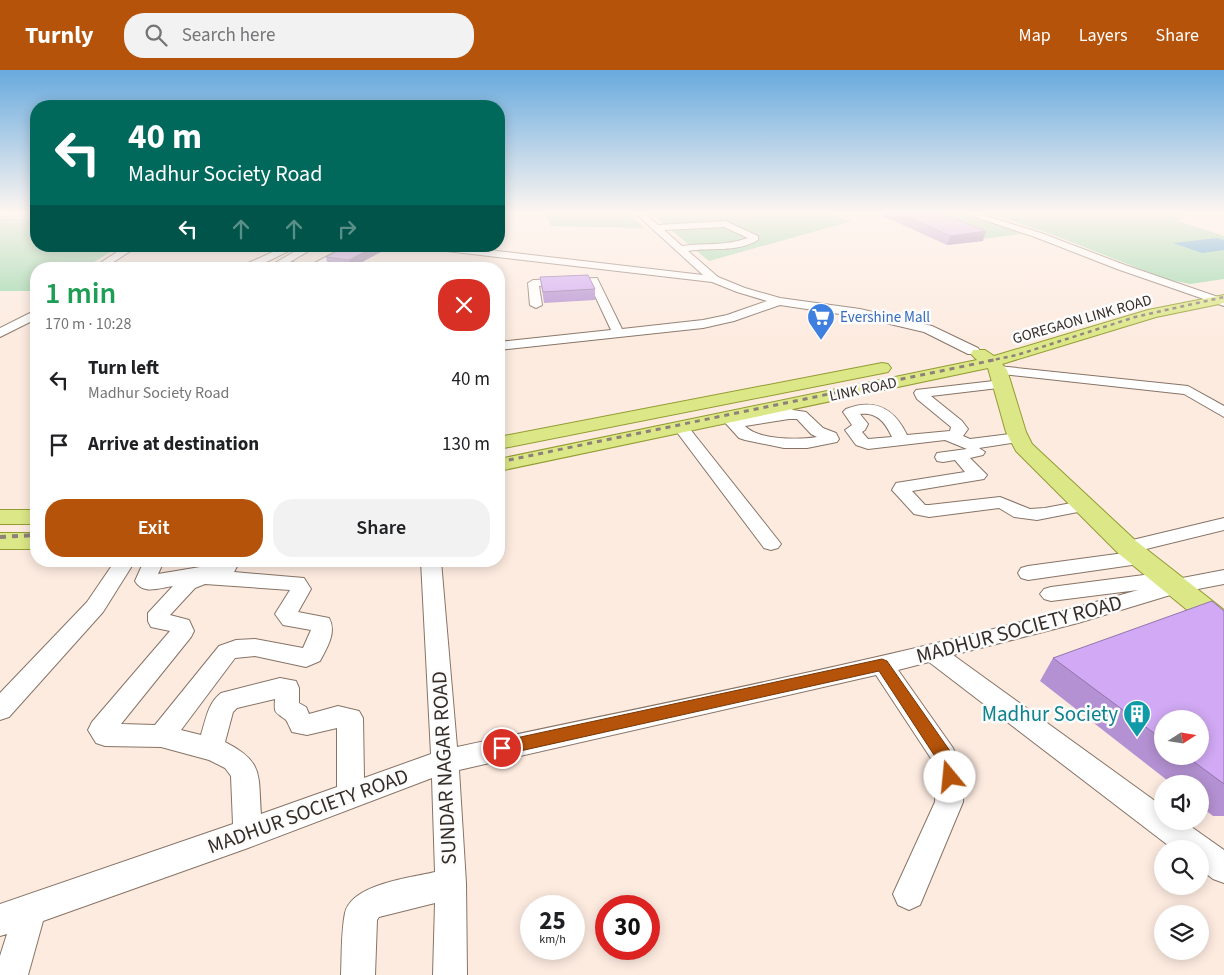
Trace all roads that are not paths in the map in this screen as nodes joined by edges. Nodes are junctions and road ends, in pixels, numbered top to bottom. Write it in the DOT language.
graph roads {
  1 [pos="124,254"];
  2 [pos="275,254"];
  3 [pos="297,254"];
  4 [pos="338,254"];
  5 [pos="478,254"];
  6 [pos="685,254"];
  7 [pos="1090,254"];
  8 [pos="1097,254"];
  9 [pos="109,262"];
  10 [pos="258,262"];
  11 [pos="282,262"];
  12 [pos="323,262"];
  13 [pos="1136,271"];
  14 [pos="714,279"];
  15 [pos="1190,289"];
  16 [pos="1155,297"];
  17 [pos="1220,297"];
  18 [pos="779,301"];
  19 [pos="536,305"];
  20 [pos="30,307"];
  21 [pos="30,317"];
  22 [pos="0,323"];
  23 [pos="0,333"];
  24 [pos="618,333"];
  25 [pos="505,345"];
  26 [pos="991,362"];
  27 [pos="1224,394"];
  28 [pos="1202,398"];
  29 [pos="785,410"];
  30 [pos="1224,412"];
  31 [pos="731,420"];
  32 [pos="598,424"];
  33 [pos="682,427"];
  34 [pos="954,436"];
  35 [pos="901,440"];
  36 [pos="505,442"];
  37 [pos="1021,442"];
  38 [pos="607,443"];
  39 [pos="943,457"];
  40 [pos="963,461"];
  41 [pos="505,464"];
  42 [pos="1082,506"];
  43 [pos="0,517"];
  44 [pos="30,517"];
  45 [pos="1224,524"];
  46 [pos="0,541"];
  47 [pos="30,541"];
  48 [pos="771,544"];
  49 [pos="1133,552"];
  50 [pos="121,567"];
  51 [pos="151,567"];
  52 [pos="226,567"];
  53 [pos="431,567"];
  54 [pos="1028,573"];
  55 [pos="1224,577"];
  56 [pos="1171,582"];
  57 [pos="1051,594"];
  58 [pos="1224,626"];
  59 [pos="932,652"];
  60 [pos="882,665"];
  61 [pos="0,710"];
  62 [pos="161,736"];
  63 [pos="210,748"];
  64 [pos="445,760"];
  65 [pos="351,795"];
  66 [pos="248,834"];
  67 [pos="1185,840"];
  68 [pos="1209,857"];
  69 [pos="1224,868"];
  70 [pos="451,883"];
  71 [pos="909,894"];
  72 [pos="30,910"];
  73 [pos="0,920"];
  74 [pos="11,975"];
  75 [pos="358,975"];
  76 [pos="450,975"];
  1 -- 9 [label="street"];
  2 -- 10 [label="street"];
  3 -- 11 [label="street"];
  4 -- 12 [label="street"];
  5 -- 14 [label="street"];
  6 -- 14 [label="street"];
  7 -- 13 [label="street"];
  8 -- 13 [label="street"];
  13 -- 15 [label="street"];
  14 -- 18 [label="street"];
  15 -- 16 [label="main road, GOREGAON LINK ROAD"];
  15 -- 17 [label="main road, LINK ROAD"];
  17 -- 26 [label="main road, LINK ROAD"];
  18 -- 24 [label="street"];
  18 -- 26 [label="street"];
  19 -- 24 [label="street"];
  20 -- 22 [label="street"];
  21 -- 23 [label="street"];
  24 -- 25 [label="street"];
  26 -- 28 [label="street"];
  26 -- 29 [label="main road, LINK ROAD"];
  26 -- 32 [label="main road, LINK ROAD"];
  26 -- 34 [label="street"];
  26 -- 37 [label="main road"];
  27 -- 28 [label="street"];
  28 -- 30 [label="street"];
  29 -- 31 [label="main road, LINK ROAD"];
  29 -- 31 [label="street"];
  31 -- 33 [label="main road, LINK ROAD"];
  32 -- 36 [label="main road, LINK ROAD"];
  32 -- 38 [label="main road"];
  33 -- 38 [label="main road, LINK ROAD"];
  33 -- 48 [label="street"];
  34 -- 35 [label="street"];
  34 -- 37 [label="street"];
  37 -- 39 [label="street"];
  37 -- 42 [label="main road"];
  38 -- 41 [label="main road, LINK ROAD"];
  40 -- 42 [label="street"];
  42 -- 49 [label="main road"];
  43 -- 44 [label="main road"];
  45 -- 49 [label="street"];
  46 -- 47 [label="main road"];
  49 -- 54 [label="street"];
  49 -- 56 [label="main road"];
  50 -- 61 [label="street"];
  51 -- 52 [label="street"];
  53 -- 64 [label="street, SUNDAR NAGAR ROAD"];
  55 -- 56 [label="street, MADHUR SOCIETY ROAD"];
  56 -- 57 [label="street"];
  56 -- 58 [label="main road"];
  56 -- 59 [label="street, MADHUR SOCIETY ROAD"];
  59 -- 60 [label="street, MADHUR SOCIETY ROAD"];
  59 -- 67 [label="street"];
  60 -- 64 [label="street, MADHUR SOCIETY ROAD"];
  60 -- 71 [label="street"];
  62 -- 62 [label="street"];
  62 -- 63 [label="street"];
  63 -- 65 [label="street"];
  63 -- 66 [label="street"];
  64 -- 65 [label="street, MADHUR SOCIETY ROAD"];
  64 -- 70 [label="street, SUNDAR NAGAR ROAD"];
  65 -- 66 [label="street, MADHUR SOCIETY ROAD"];
  66 -- 72 [label="street, MADHUR SOCIETY ROAD"];
  68 -- 69 [label="street"];
  70 -- 75 [label="street"];
  70 -- 76 [label="street, SUNDAR NAGAR ROAD"];
  72 -- 73 [label="street, MADHUR SOCIETY ROAD"];
  72 -- 74 [label="street"];
}
